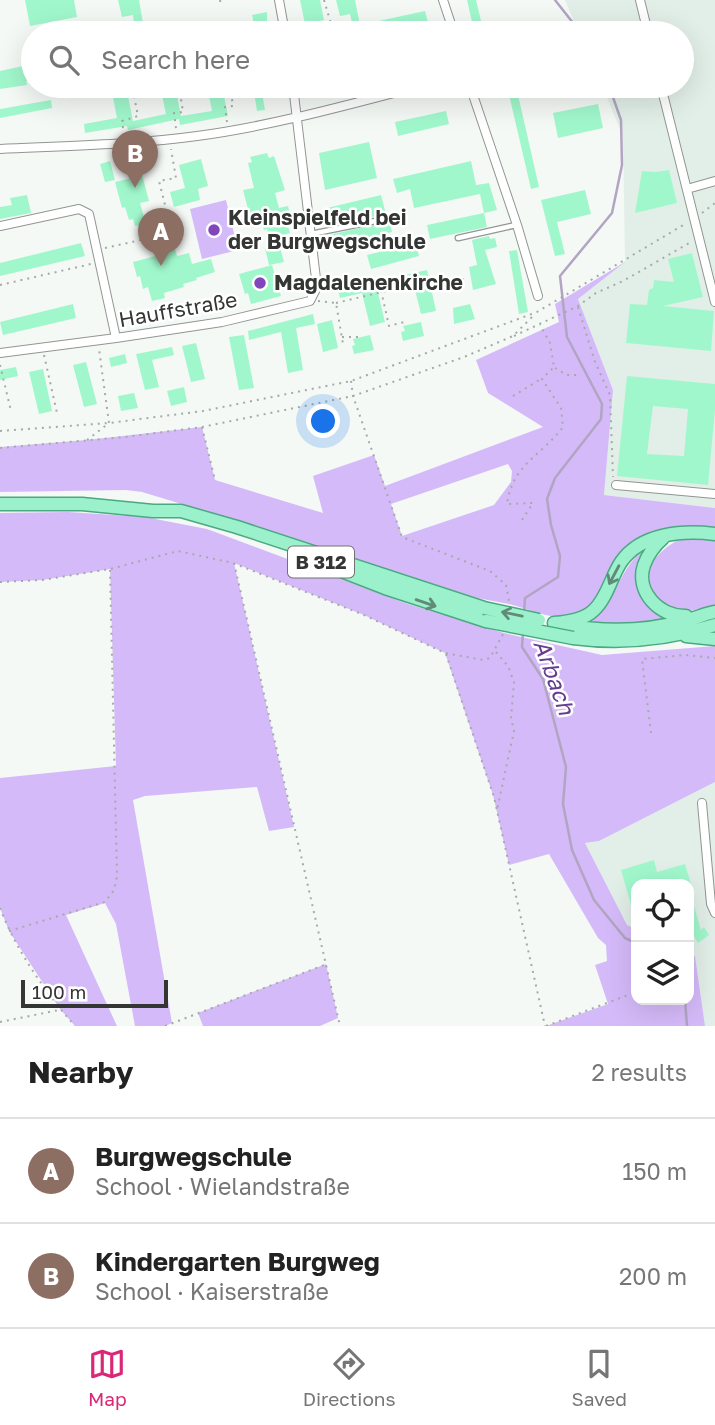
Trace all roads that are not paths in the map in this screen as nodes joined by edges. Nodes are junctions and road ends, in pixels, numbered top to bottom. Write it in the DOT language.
graph roads {
  1 [pos="279,0"];
  2 [pos="443,0"];
  3 [pos="640,0"];
  4 [pos="283,21"];
  5 [pos="450,21"];
  6 [pos="645,21"];
  7 [pos="295,98"];
  8 [pos="373,98"];
  9 [pos="474,98"];
  10 [pos="665,98"];
  11 [pos="298,117"];
  12 [pos="0,149"];
  13 [pos="715,181"];
  14 [pos="687,189"];
  15 [pos="385,219"];
  16 [pos="517,225"];
  17 [pos="0,226"];
  18 [pos="311,234"];
  19 [pos="458,238"];
  20 [pos="538,296"];
  21 [pos="715,302"];
  22 [pos="116,338"];
  23 [pos="0,353"];
  24 [pos="616,485"];
  25 [pos="715,494"];
  26 [pos="0,504"];
  27 [pos="715,534"];
  28 [pos="666,535"];
  29 [pos="709,613"];
  30 [pos="485,615"];
  31 [pos="554,623"];
  32 [pos="715,625"];
  33 [pos="676,635"];
  34 [pos="715,639"];
  35 [pos="702,803"];
  36 [pos="715,913"];
  1 -- 4 [label="street"];
  2 -- 5 [label="street"];
  3 -- 6 [label="street"];
  7 -- 11 [label="street"];
  8 -- 11 [label="street"];
  9 -- 16 [label="street"];
  10 -- 14 [label="street"];
  11 -- 12 [label="street"];
  11 -- 18 [label="street"];
  13 -- 14 [label="street"];
  14 -- 21 [label="street"];
  15 -- 18 [label="lane"];
  16 -- 19 [label="lane"];
  16 -- 20 [label="street"];
  17 -- 22 [label="street"];
  18 -- 22 [label="street, Hauffstraße"];
  22 -- 23 [label="street, Hauffstraße"];
  24 -- 25 [label="street"];
  26 -- 30 [label="main road, B 312"];
  27 -- 28 [label="main road, B 312"];
  28 -- 29 [label="main road, B 312"];
  28 -- 31 [label="main road, B 312, one-way"];
  29 -- 31 [label="main road, B 312"];
  31 -- 30 [label="main road, B 312, one-way, bridge"];
  30 -- 33 [label="main road, B 312, bridge"];
  32 -- 33 [label="main road, B 312"];
  33 -- 34 [label="main road"];
  35 -- 36 [label="street"];
}
